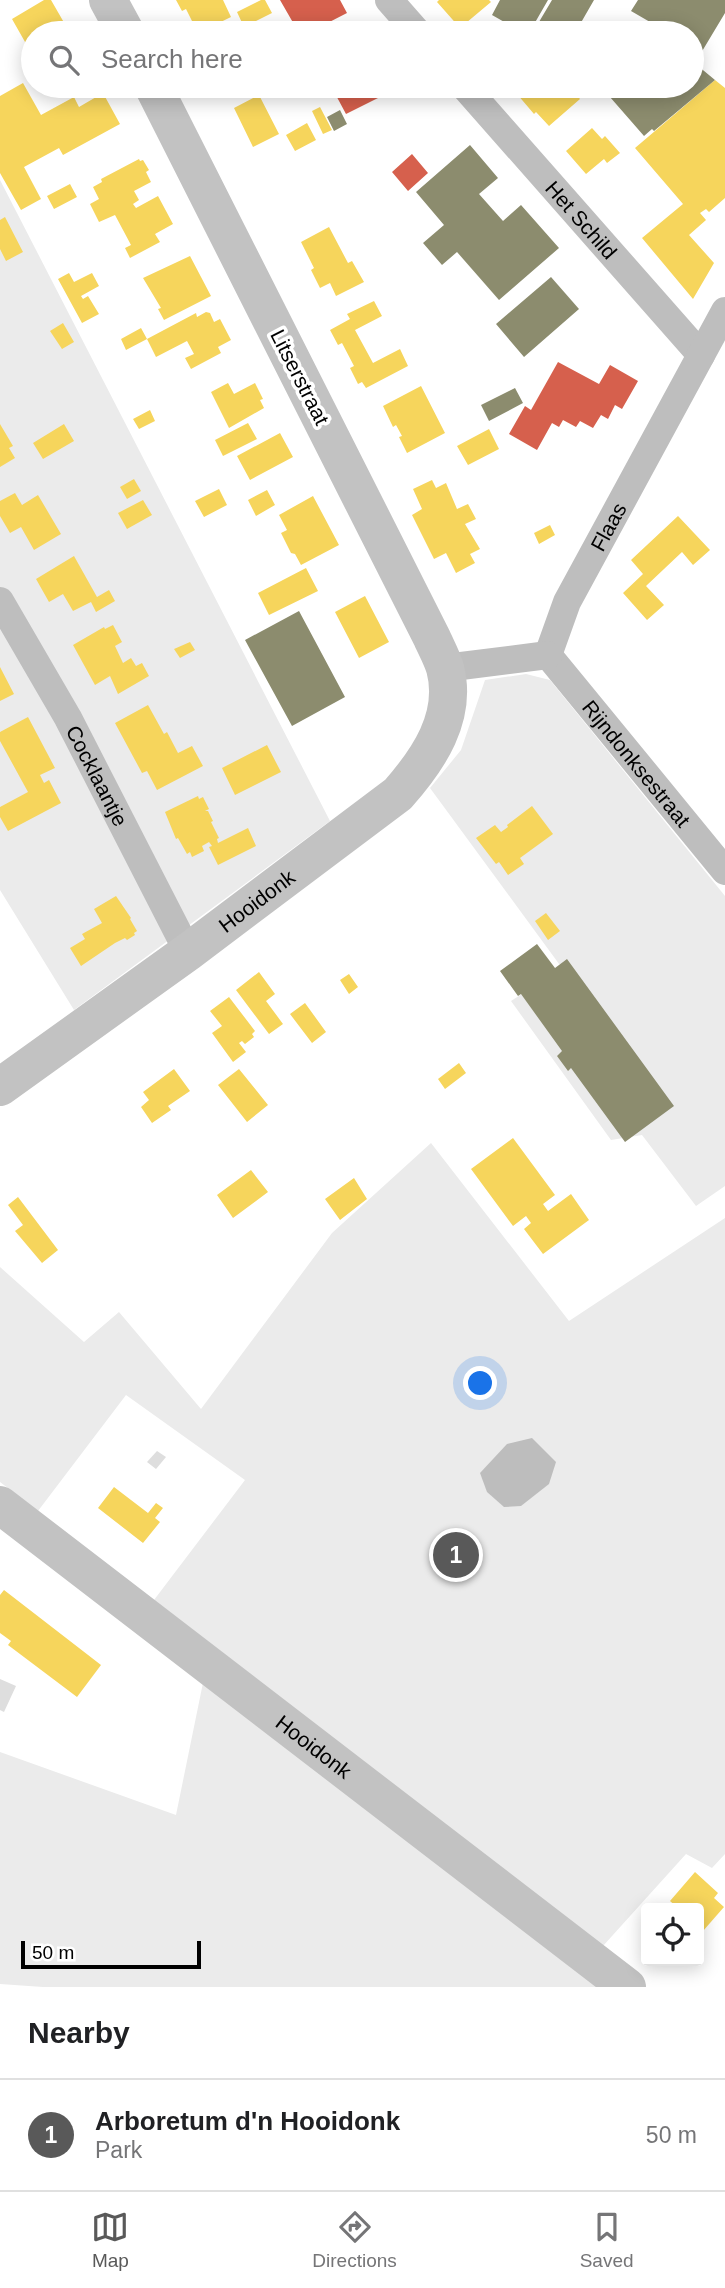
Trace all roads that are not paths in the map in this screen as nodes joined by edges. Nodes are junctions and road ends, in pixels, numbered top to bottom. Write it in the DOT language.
graph roads {
  1 [pos="108,0"];
  2 [pos="389,0"];
  3 [pos="119,21"];
  4 [pos="407,21"];
  5 [pos="159,98"];
  6 [pos="475,98"];
  7 [pos="725,311"];
  8 [pos="701,355"];
  9 [pos="0,601"];
  10 [pos="548,655"];
  11 [pos="445,668"];
  12 [pos="725,871"];
  13 [pos="188,952"];
  14 [pos="0,1087"];
  15 [pos="0,1505"];
  16 [pos="627,1987"];
  1 -- 3 [label="street"];
  2 -- 4 [label="street"];
  5 -- 11 [label="street, Litserstraat"];
  6 -- 8 [label="street, Het Schild"];
  7 -- 8 [label="street, Flaas"];
  8 -- 10 [label="street, Flaas"];
  9 -- 13 [label="street, Cocklaantje"];
  10 -- 11 [label="street"];
  10 -- 12 [label="street, Rijndonksestraat"];
  11 -- 13 [label="street, Hooidonk"];
  13 -- 14 [label="street, Hooidonk"];
  15 -- 16 [label="street, Hooidonk"];
}
